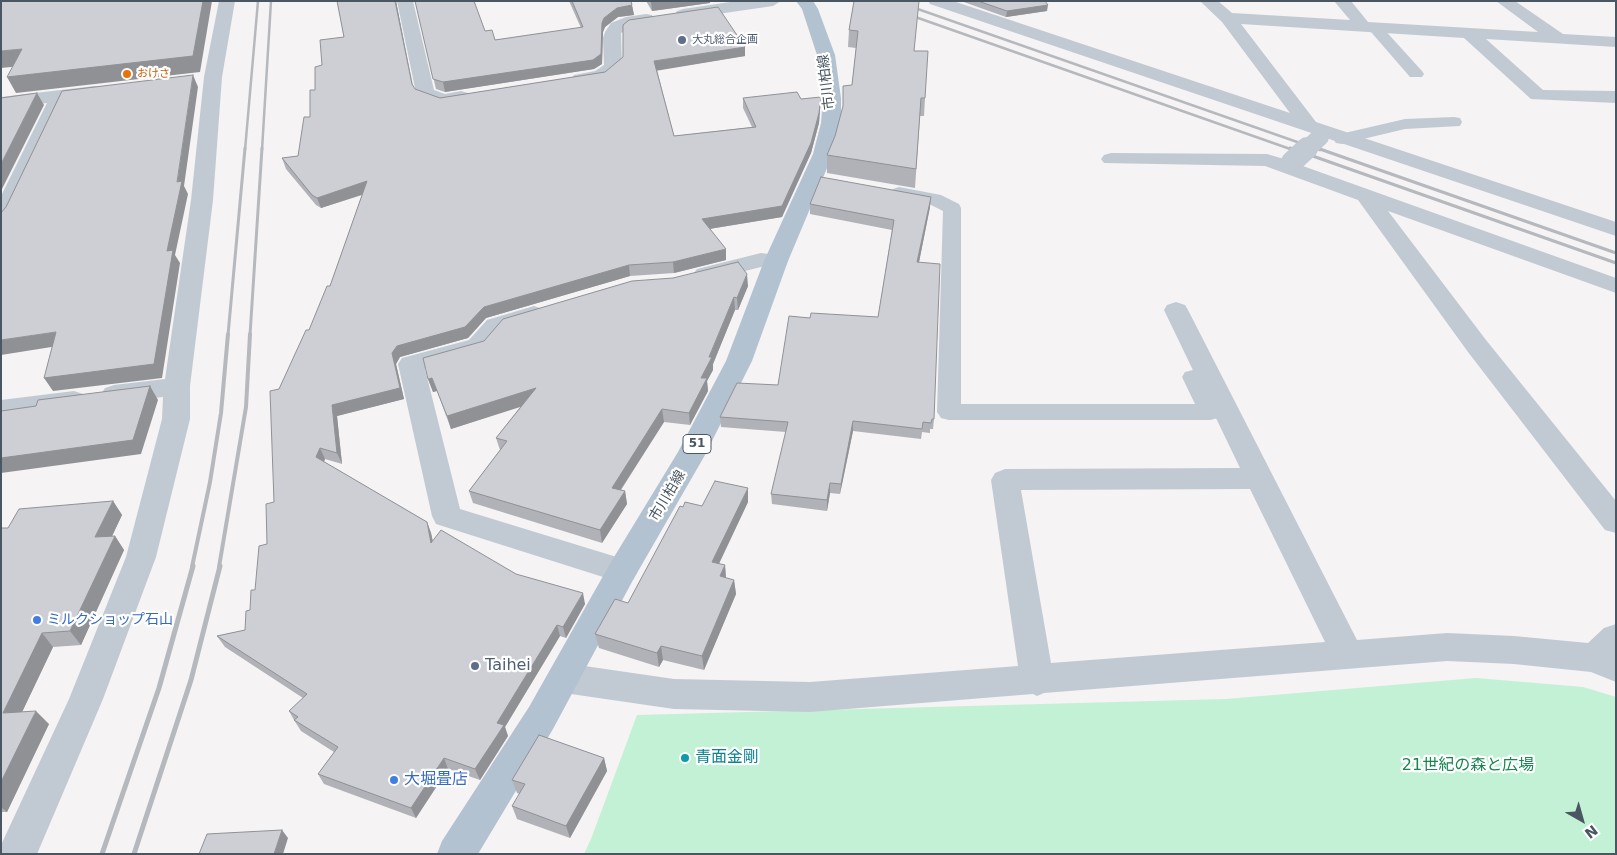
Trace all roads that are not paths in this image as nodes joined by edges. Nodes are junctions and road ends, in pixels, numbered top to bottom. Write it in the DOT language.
graph roads {
  1 [pos="226,1"];
  2 [pos="405,1"];
  3 [pos="638,1"];
  4 [pos="772,1"];
  5 [pos="804,1"];
  6 [pos="936,1"];
  7 [pos="1208,1"];
  8 [pos="1342,1"];
  9 [pos="1504,1"];
  10 [pos="1228,18"];
  11 [pos="646,19"];
  12 [pos="1370,28"];
  13 [pos="1470,34"];
  14 [pos="1558,38"];
  15 [pos="1615,42"];
  16 [pos="1416,74"];
  17 [pos="559,82"];
  18 [pos="117,89"];
  19 [pos="482,94"];
  20 [pos="58,97"];
  21 [pos="1616,97"];
  22 [pos="1,103"];
  23 [pos="1454,122"];
  24 [pos="1324,134"];
  25 [pos="1111,159"];
  26 [pos="1289,165"];
  27 [pos="878,189"];
  28 [pos="1366,195"];
  29 [pos="1,219"];
  30 [pos="1616,229"];
  31 [pos="776,261"];
  32 [pos="684,280"];
  33 [pos="1616,286"];
  34 [pos="559,307"];
  35 [pos="1176,310"];
  36 [pos="1193,377"];
  37 [pos="177,386"];
  38 [pos="1,409"];
  39 [pos="1260,478"];
  40 [pos="1616,522"];
  41 [pos="622,571"];
  42 [pos="1609,654"];
  43 [pos="1348,655"];
  44 [pos="564,678"];
  45 [pos="1037,681"];
  46 [pos="17,854"];
  47 [pos="456,854"];
  1 -- 37 [label="street"];
  2 -- 19 [label="street"];
  3 -- 11 [label="street"];
  4 -- 11 [label="street"];
  5 -- 31 [label="main road, 市川柏線 / 51"];
  6 -- 24 [label="street"];
  7 -- 10 [label="street"];
  8 -- 12 [label="street"];
  9 -- 14 [label="street"];
  10 -- 12 [label="street"];
  10 -- 24 [label="street"];
  11 -- 17 [label="street"];
  12 -- 13 [label="street"];
  12 -- 16 [label="lane"];
  13 -- 14 [label="street"];
  13 -- 21 [label="street"];
  14 -- 15 [label="street"];
  18 -- 20 [label="street"];
  20 -- 22 [label="street"];
  20 -- 29 [label="street"];
  23 -- 24 [label="lane"];
  24 -- 26 [label="street, bridge"];
  24 -- 30 [label="street"];
  25 -- 26 [label="street"];
  26 -- 28 [label="street"];
  27 -- 36 [label="lane"];
  28 -- 33 [label="street"];
  28 -- 40 [label="street"];
  31 -- 32 [label="street"];
  31 -- 41 [label="main road, 市川柏線 / 51"];
  34 -- 41 [label="street"];
  35 -- 39 [label="street"];
  37 -- 38 [label="street"];
  37 -- 46 [label="street"];
  39 -- 43 [label="street"];
  39 -- 45 [label="street"];
  41 -- 44 [label="main road, 市川柏線 / 51"];
  42 -- 43 [label="street"];
  43 -- 45 [label="street"];
  44 -- 45 [label="street"];
  44 -- 47 [label="main road, 市川柏線 / 51"];
}
